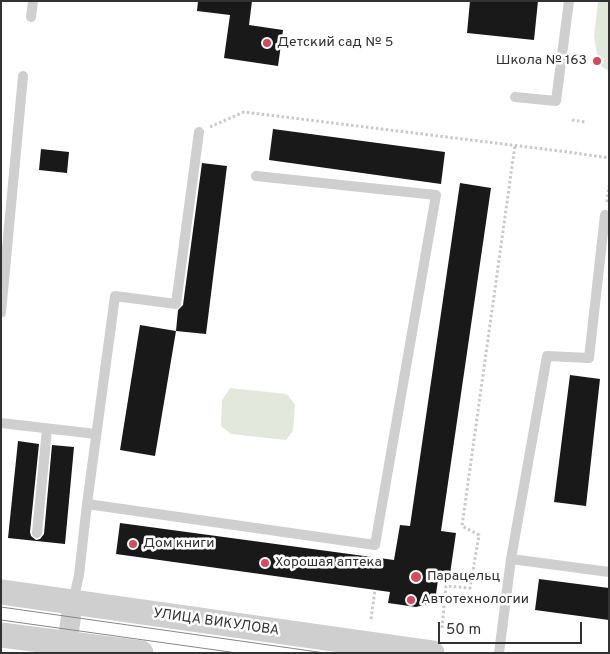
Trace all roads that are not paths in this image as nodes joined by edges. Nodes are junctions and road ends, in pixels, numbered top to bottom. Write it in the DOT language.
graph roads {
  1 [pos="33,1"];
  2 [pos="569,1"];
  3 [pos="31,17"];
  4 [pos="23,76"];
  5 [pos="515,97"];
  6 [pos="199,132"];
  7 [pos="256,176"];
  8 [pos="606,215"];
  9 [pos="1,313"];
  10 [pos="1,424"];
  11 [pos="48,429"];
  12 [pos="96,434"];
  13 [pos="87,504"];
  14 [pos="37,533"];
  15 [pos="511,559"];
  16 [pos="609,572"];
  17 [pos="1,592"];
  18 [pos="73,602"];
  19 [pos="1,634"];
  20 [pos="67,648"];
  21 [pos="142,653"];
  22 [pos="432,653"];
  23 [pos="499,653"];
  1 -- 3 [label="lane"];
  2 -- 5 [label="lane"];
  4 -- 9 [label="lane"];
  6 -- 12 [label="lane"];
  7 -- 13 [label="lane"];
  8 -- 15 [label="lane"];
  10 -- 11 [label="lane"];
  11 -- 12 [label="lane"];
  11 -- 14 [label="lane"];
  12 -- 13 [label="lane"];
  13 -- 18 [label="lane"];
  15 -- 16 [label="lane"];
  15 -- 23 [label="lane"];
  17 -- 18 [label="street, УЛИЦА ВИКУЛОВА"];
  18 -- 20 [label="street"];
  18 -- 22 [label="street, УЛИЦА ВИКУЛОВА"];
  19 -- 20 [label="street"];
  20 -- 21 [label="street"];
}
